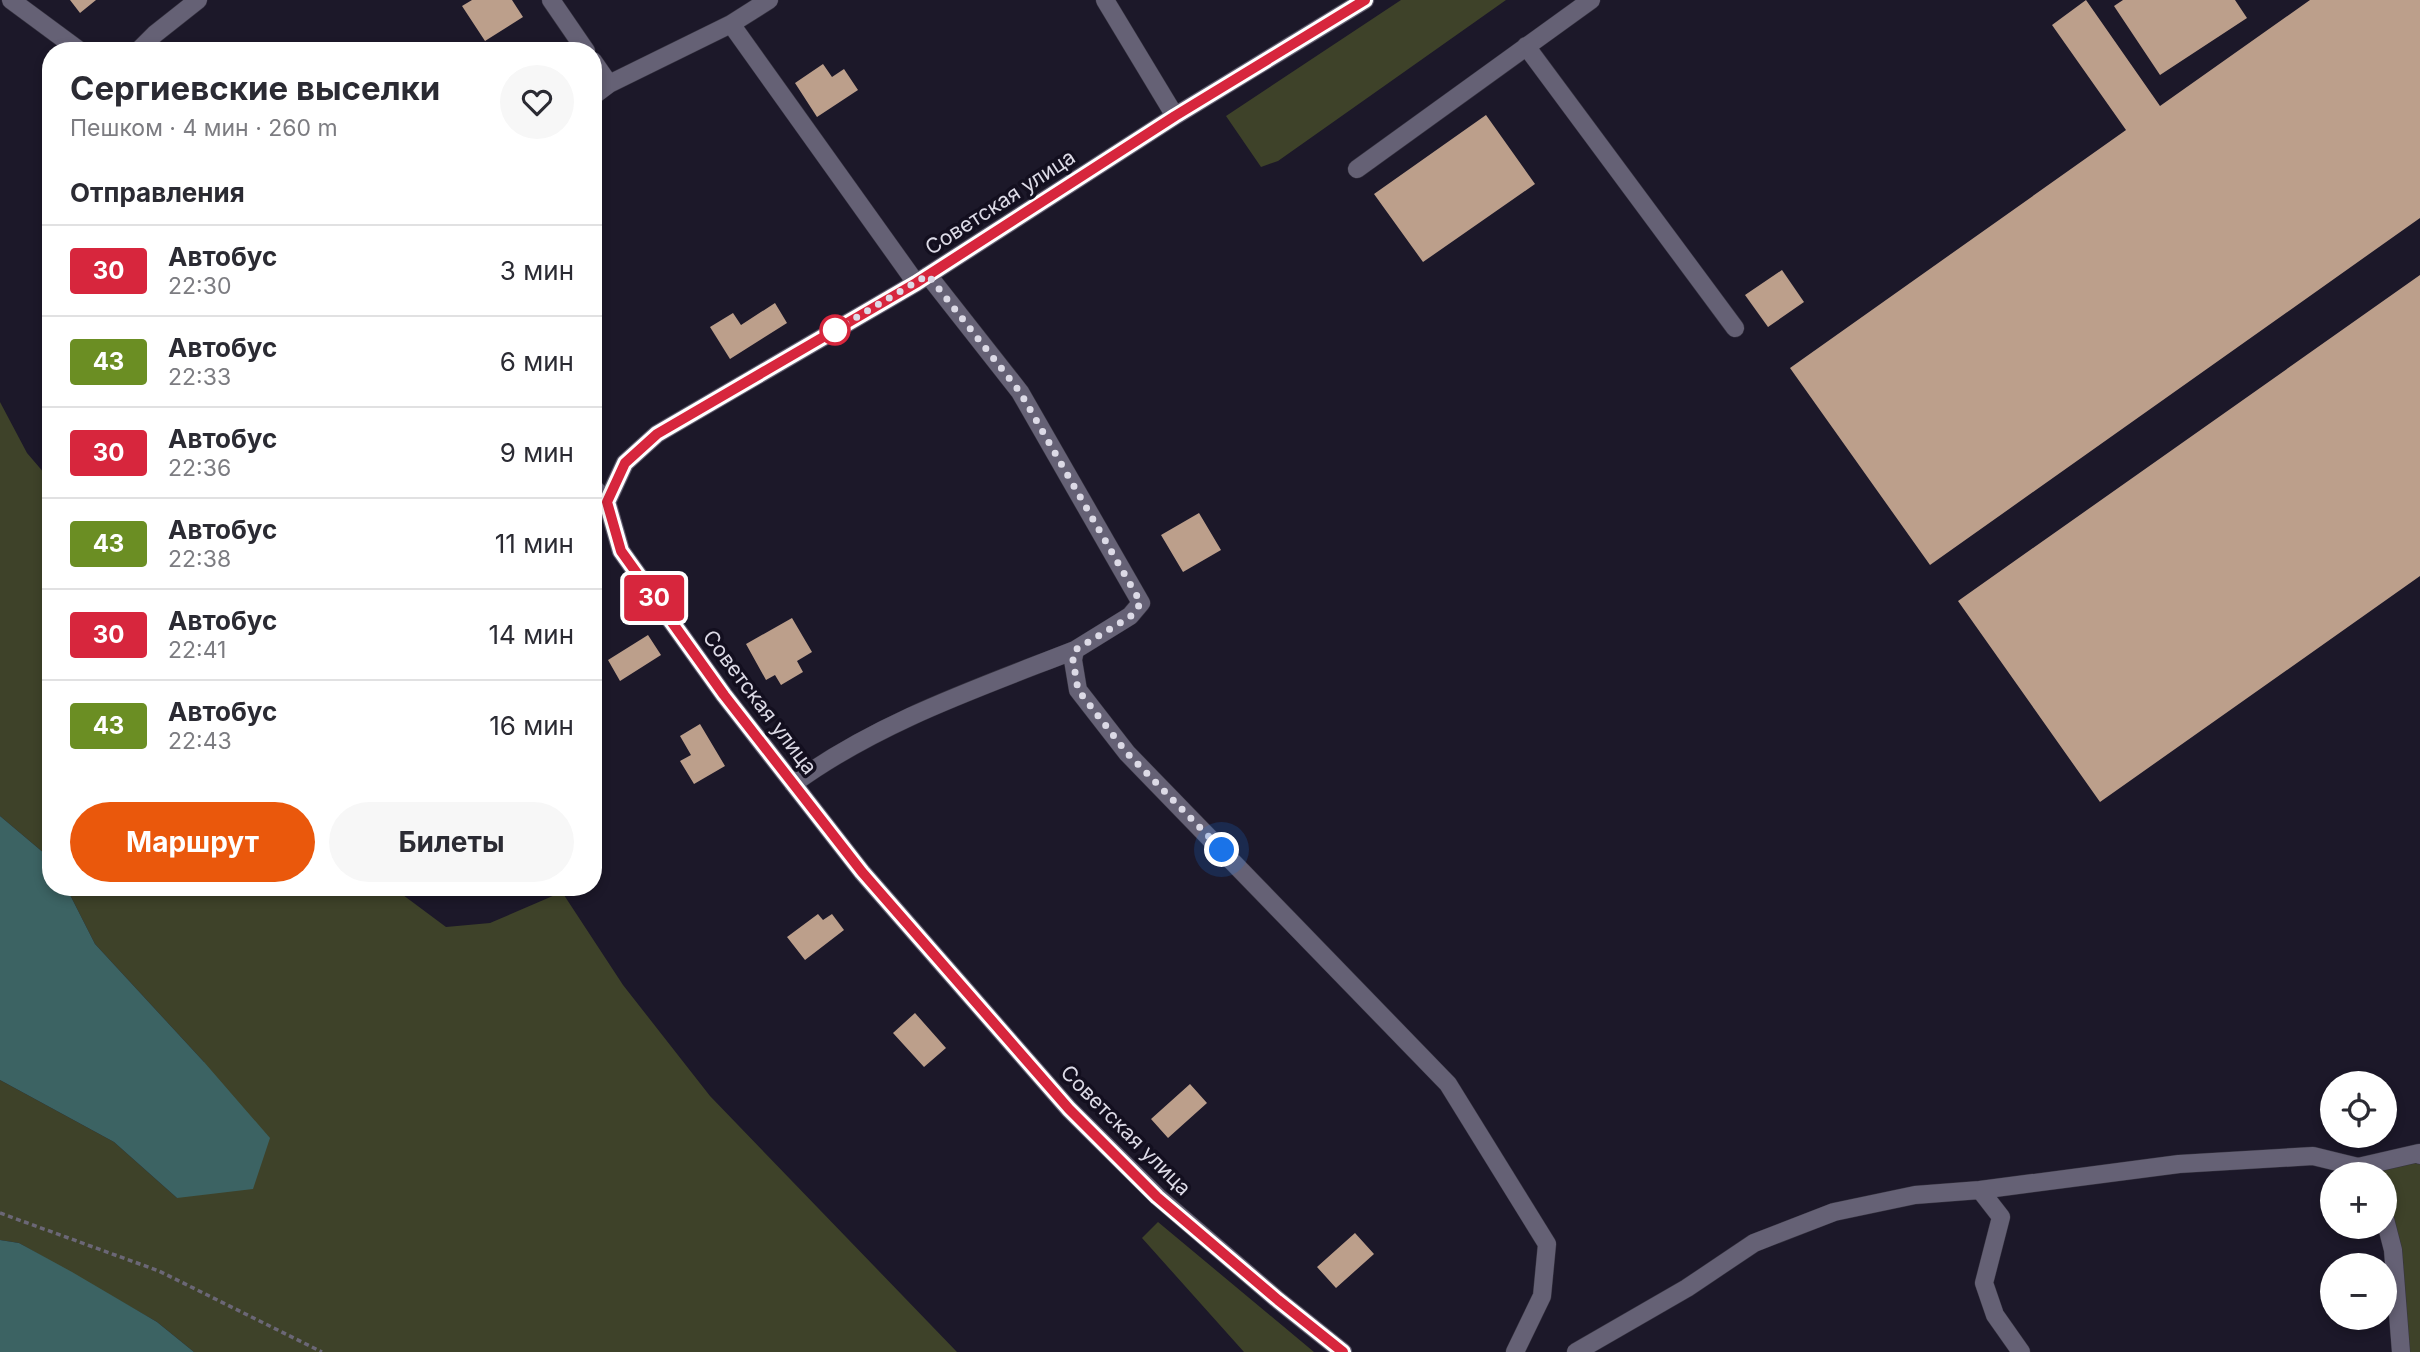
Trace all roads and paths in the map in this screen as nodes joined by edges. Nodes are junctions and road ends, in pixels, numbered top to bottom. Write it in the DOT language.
graph roads {
  1 [pos="11,0"];
  2 [pos="198,0"];
  3 [pos="551,0"];
  4 [pos="769,0"];
  5 [pos="1105,0"];
  6 [pos="1365,0"];
  7 [pos="1591,0"];
  8 [pos="731,24"];
  9 [pos="68,42"];
  10 [pos="147,42"];
  11 [pos="580,42"];
  12 [pos="1526,46"];
  13 [pos="602,73"];
  14 [pos="610,84"];
  15 [pos="602,90"];
  16 [pos="1175,116"];
  17 [pos="1357,169"];
  18 [pos="922,279"];
  19 [pos="1735,328"];
  20 [pos="602,497"];
  21 [pos="607,502"];
  22 [pos="1075,650"];
  23 [pos="793,784"];
  24 [pos="2420,1154"];
  25 [pos="2333,1162"];
  26 [pos="2390,1162"];
  27 [pos="1980,1190"];
  28 [pos="0,1213"];
  29 [pos="2390,1239"];
  30 [pos="322,1352"];
  31 [pos="1343,1352"];
  32 [pos="1515,1352"];
  33 [pos="1576,1352"];
  34 [pos="2021,1352"];
  35 [pos="2401,1352"];
  1 -- 9 [label="street"];
  2 -- 10 [label="street"];
  3 -- 11 [label="street"];
  4 -- 8 [label="street"];
  5 -- 16 [label="street"];
  6 -- 16 [label="street, Советская улица"];
  7 -- 12 [label="street"];
  8 -- 14 [label="street"];
  8 -- 18 [label="street"];
  12 -- 17 [label="street"];
  12 -- 19 [label="street"];
  13 -- 14 [label="street"];
  14 -- 15 [label="street"];
  16 -- 18 [label="street, Советская улица"];
  18 -- 21 [label="street, Советская улица"];
  18 -- 22 [label="street"];
  20 -- 21 [label="street"];
  21 -- 23 [label="street, Советская улица"];
  22 -- 23 [label="street"];
  22 -- 32 [label="street"];
  23 -- 31 [label="street, Советская улица"];
  24 -- 26 [label="street"];
  25 -- 27 [label="street"];
  27 -- 33 [label="street"];
  27 -- 34 [label="street"];
  28 -- 30 [label="path"];
  29 -- 35 [label="street"];
}
